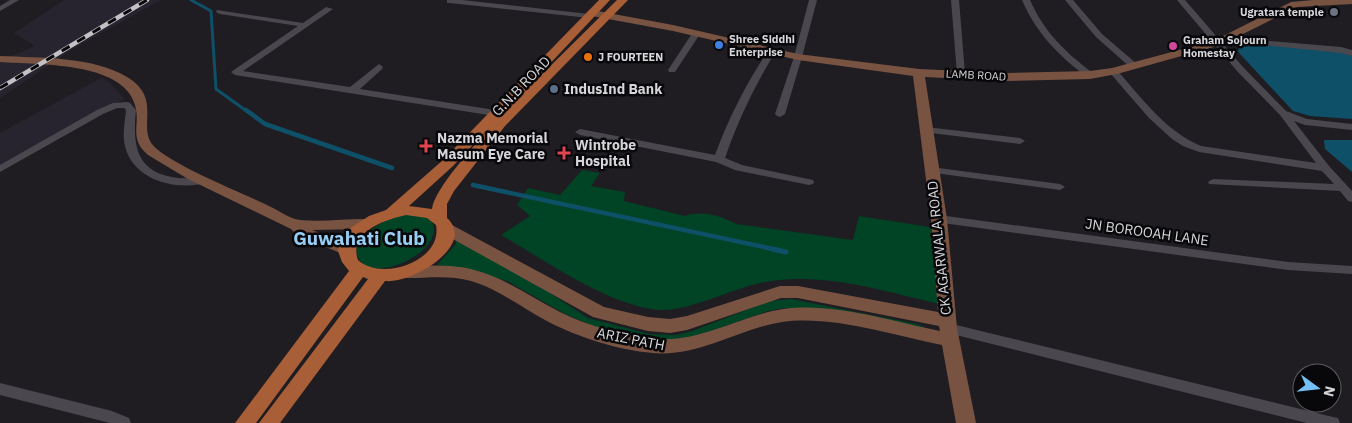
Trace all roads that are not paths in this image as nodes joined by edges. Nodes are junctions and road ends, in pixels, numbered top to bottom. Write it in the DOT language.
graph roads {
  1 [pos="15,0"];
  2 [pos="605,0"];
  3 [pos="623,0"];
  4 [pos="813,0"];
  5 [pos="955,0"];
  6 [pos="1026,0"];
  7 [pos="1070,0"];
  8 [pos="1181,0"];
  9 [pos="450,1"];
  10 [pos="1352,1"];
  11 [pos="329,8"];
  12 [pos="0,10"];
  13 [pos="220,12"];
  14 [pos="590,15"];
  15 [pos="607,16"];
  16 [pos="304,25"];
  17 [pos="696,34"];
  18 [pos="1220,40"];
  19 [pos="771,52"];
  20 [pos="1352,53"];
  21 [pos="798,58"];
  22 [pos="0,59"];
  23 [pos="1134,66"];
  24 [pos="379,67"];
  25 [pos="672,70"];
  26 [pos="1113,71"];
  27 [pos="919,73"];
  28 [pos="960,74"];
  29 [pos="1090,75"];
  30 [pos="353,90"];
  31 [pos="495,113"];
  32 [pos="1283,113"];
  33 [pos="780,114"];
  34 [pos="1305,122"];
  35 [pos="1352,126"];
  36 [pos="1296,129"];
  37 [pos="926,130"];
  38 [pos="580,132"];
  39 [pos="1020,142"];
  40 [pos="719,159"];
  41 [pos="1325,168"];
  42 [pos="0,169"];
  43 [pos="931,170"];
  44 [pos="202,181"];
  45 [pos="809,182"];
  46 [pos="1213,182"];
  47 [pos="1060,187"];
  48 [pos="1342,188"];
  49 [pos="1352,198"];
  50 [pos="392,212"];
  51 [pos="939,220"];
  52 [pos="365,224"];
  53 [pos="443,224"];
  54 [pos="296,225"];
  55 [pos="348,250"];
  56 [pos="359,270"];
  57 [pos="1352,270"];
  58 [pos="407,272"];
  59 [pos="379,276"];
  60 [pos="949,330"];
  61 [pos="0,389"];
  62 [pos="124,423"];
  63 [pos="245,423"];
  64 [pos="269,423"];
  65 [pos="966,423"];
  66 [pos="1333,423"];
  1 -- 12 [label="street"];
  2 -- 14 [label="main road, G.N.B ROAD"];
  3 -- 15 [label="main road, G.N.B ROAD"];
  4 -- 21 [label="street"];
  5 -- 28 [label="street"];
  6 -- 29 [label="street"];
  7 -- 23 [label="street"];
  8 -- 18 [label="street"];
  9 -- 14 [label="street"];
  10 -- 18 [label="street, LAMB ROAD"];
  11 -- 16 [label="street"];
  13 -- 16 [label="street"];
  14 -- 15 [label="street, LAMB ROAD"];
  14 -- 31 [label="main road, G.N.B ROAD"];
  15 -- 17 [label="street, LAMB ROAD"];
  15 -- 53 [label="main road, G.N.B ROAD"];
  16 -- 30 [label="street"];
  17 -- 19 [label="street, LAMB ROAD"];
  17 -- 25 [label="street"];
  18 -- 20 [label="street"];
  18 -- 23 [label="street, LAMB ROAD"];
  18 -- 32 [label="street"];
  19 -- 21 [label="street, LAMB ROAD"];
  19 -- 40 [label="street"];
  21 -- 27 [label="street, LAMB ROAD"];
  21 -- 33 [label="street"];
  22 -- 44 [label="street"];
  23 -- 26 [label="street, LAMB ROAD"];
  24 -- 30 [label="street"];
  26 -- 29 [label="street, LAMB ROAD"];
  26 -- 41 [label="street"];
  27 -- 28 [label="street, LAMB ROAD"];
  27 -- 37 [label="street, CK AGARWALA ROAD"];
  28 -- 29 [label="street, LAMB ROAD"];
  30 -- 31 [label="street"];
  31 -- 50 [label="main road, G.N.B ROAD"];
  32 -- 34 [label="street"];
  32 -- 36 [label="street"];
  34 -- 35 [label="street"];
  34 -- 36 [label="street"];
  36 -- 41 [label="street"];
  37 -- 39 [label="street"];
  37 -- 43 [label="street, CK AGARWALA ROAD"];
  38 -- 40 [label="street"];
  40 -- 45 [label="street"];
  41 -- 48 [label="street"];
  42 -- 44 [label="street"];
  43 -- 47 [label="street"];
  43 -- 51 [label="street, CK AGARWALA ROAD"];
  44 -- 54 [label="street"];
  46 -- 48 [label="street"];
  48 -- 49 [label="street"];
  50 -- 52 [label="main road"];
  50 -- 53 [label="main road"];
  51 -- 57 [label="street, JN BOROOAH LANE"];
  51 -- 60 [label="street, CK AGARWALA ROAD"];
  52 -- 54 [label="street"];
  52 -- 55 [label="main road"];
  53 -- 58 [label="main road"];
  53 -- 60 [label="street, ARIZ PATH"];
  54 -- 55 [label="street"];
  55 -- 56 [label="main road"];
  56 -- 59 [label="main road"];
  56 -- 63 [label="main road"];
  58 -- 59 [label="main road"];
  58 -- 60 [label="street, ARIZ PATH"];
  59 -- 64 [label="main road"];
  60 -- 65 [label="street, CK AGARWALA ROAD"];
  60 -- 66 [label="street"];
  61 -- 62 [label="street"];
}
